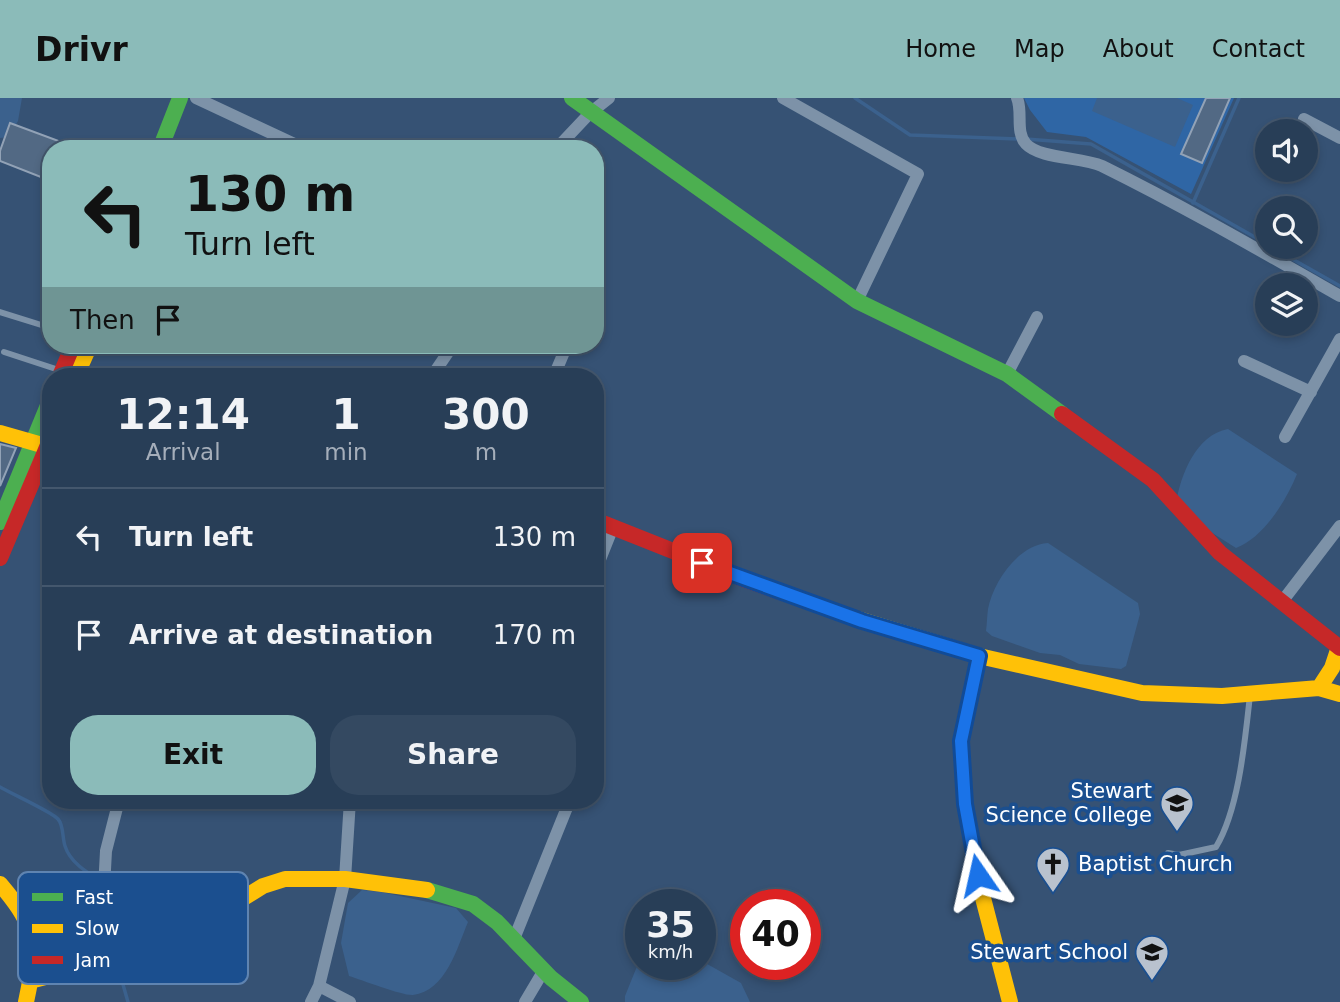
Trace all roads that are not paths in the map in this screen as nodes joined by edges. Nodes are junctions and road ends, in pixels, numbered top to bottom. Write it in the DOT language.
graph roads {
  1 [pos="180,98"];
  2 [pos="196,98"];
  3 [pos="572,98"];
  4 [pos="609,98"];
  5 [pos="783,98"];
  6 [pos="1017,98"];
  7 [pos="590,113"];
  8 [pos="1318,126"];
  9 [pos="1340,138"];
  10 [pos="164,140"];
  11 [pos="286,140"];
  12 [pos="564,140"];
  13 [pos="1299,273"];
  14 [pos="1318,284"];
  15 [pos="1340,296"];
  16 [pos="858,300"];
  17 [pos="0,312"];
  18 [pos="1037,317"];
  19 [pos="42,325"];
  20 [pos="1340,339"];
  21 [pos="4,352"];
  22 [pos="83,354"];
  23 [pos="1244,361"];
  24 [pos="48,368"];
  25 [pos="72,368"];
  26 [pos="1007,374"];
  27 [pos="1311,392"];
  28 [pos="0,433"];
  29 [pos="1285,437"];
  30 [pos="42,443"];
  31 [pos="42,447"];
  32 [pos="42,448"];
  33 [pos="0,522"];
  34 [pos="604,524"];
  35 [pos="1340,526"];
  36 [pos="613,527"];
  37 [pos="604,550"];
  38 [pos="0,558"];
  39 [pos="1281,603"];
  40 [pos="1339,647"];
  41 [pos="979,656"];
  42 [pos="1319,688"];
  43 [pos="1250,694"];
  44 [pos="1340,694"];
  45 [pos="117,809"];
  46 [pos="349,809"];
  47 [pos="566,809"];
  48 [pos="1168,853"];
  49 [pos="105,872"];
  50 [pos="345,879"];
  51 [pos="0,884"];
  52 [pos="248,895"];
  53 [pos="18,904"];
  54 [pos="514,939"];
  55 [pos="544,970"];
  56 [pos="30,984"];
  57 [pos="319,986"];
  58 [pos="26,1002"];
  59 [pos="311,1002"];
  60 [pos="350,1002"];
  61 [pos="525,1002"];
  62 [pos="581,1002"];
  63 [pos="1010,1002"];
  1 -- 10 [label="street"];
  2 -- 11 [label="street"];
  3 -- 7 [label="street"];
  4 -- 7 [label="street"];
  5 -- 16 [label="street"];
  6 -- 13 [label="street"];
  7 -- 12 [label="street"];
  7 -- 16 [label="street"];
  8 -- 9 [label="street"];
  14 -- 15 [label="street"];
  16 -- 26 [label="street"];
  17 -- 19 [label="lane"];
  18 -- 26 [label="street"];
  20 -- 27 [label="street"];
  21 -- 24 [label="lane"];
  22 -- 25 [label="street"];
  23 -- 27 [label="street"];
  26 -- 39 [label="street"];
  27 -- 29 [label="street"];
  28 -- 30 [label="street"];
  31 -- 33 [label="street"];
  32 -- 38 [label="street"];
  34 -- 36 [label="street"];
  35 -- 39 [label="street"];
  36 -- 37 [label="street"];
  36 -- 41 [label="street"];
  39 -- 40 [label="street"];
  40 -- 42 [label="street"];
  41 -- 43 [label="street"];
  41 -- 63 [label="street"];
  42 -- 43 [label="street"];
  42 -- 44 [label="street"];
  43 -- 48 [label="lane"];
  45 -- 49 [label="street"];
  46 -- 50 [label="street"];
  47 -- 54 [label="street"];
  50 -- 52 [label="street"];
  50 -- 54 [label="street"];
  50 -- 57 [label="street"];
  51 -- 53 [label="street"];
  54 -- 55 [label="street"];
  55 -- 61 [label="street"];
  55 -- 62 [label="street"];
  56 -- 58 [label="street"];
  57 -- 59 [label="street"];
  57 -- 60 [label="street"];
}
